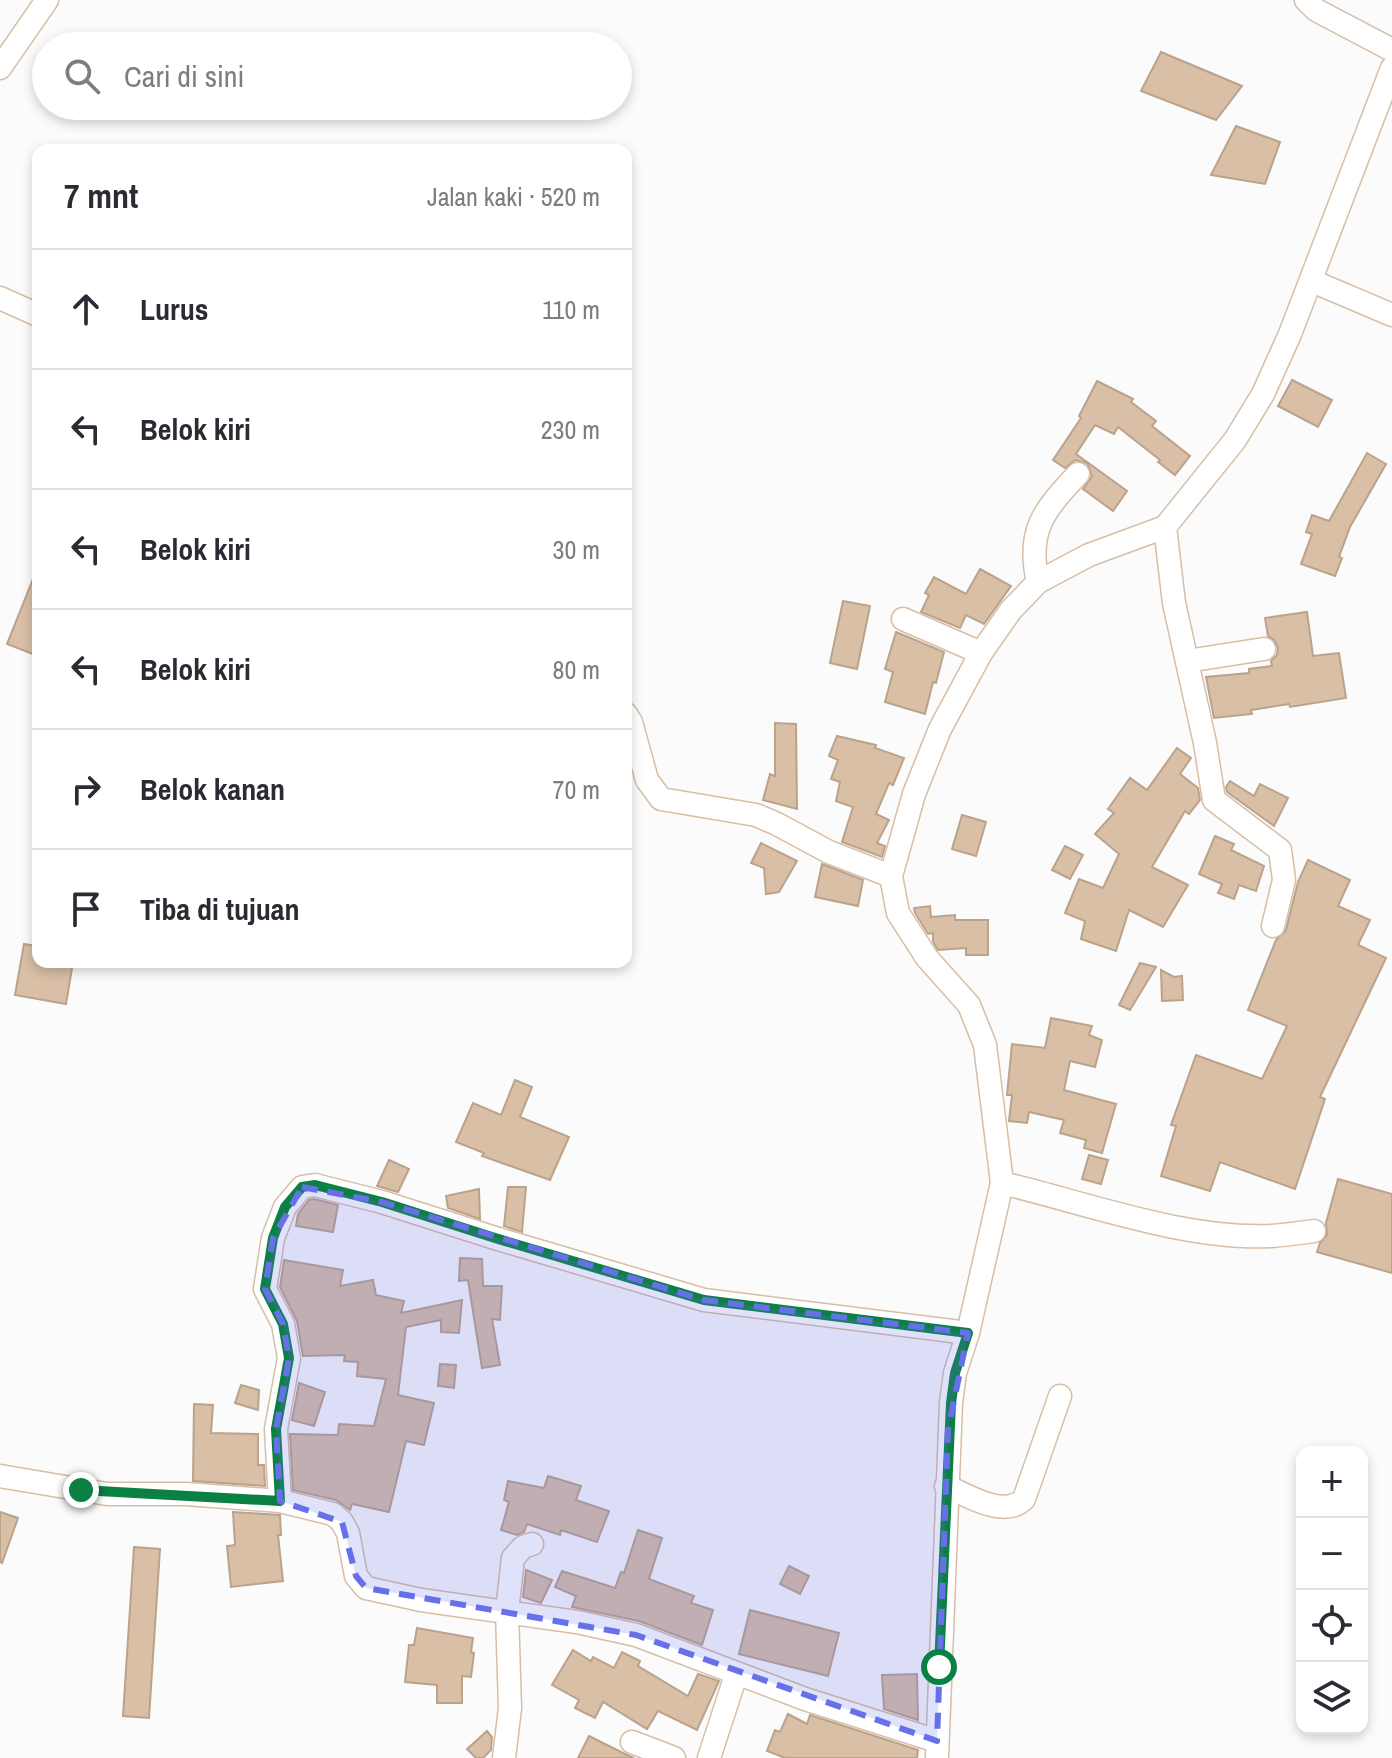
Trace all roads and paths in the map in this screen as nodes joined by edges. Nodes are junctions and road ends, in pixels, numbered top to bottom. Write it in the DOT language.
graph roads {
  1 [pos="47,0"];
  2 [pos="1306,0"];
  3 [pos="1392,50"];
  4 [pos="0,68"];
  5 [pos="1392,68"];
  6 [pos="1312,281"];
  7 [pos="0,298"];
  8 [pos="32,312"];
  9 [pos="1392,315"];
  10 [pos="1078,474"];
  11 [pos="1165,527"];
  12 [pos="1038,582"];
  13 [pos="903,619"];
  14 [pos="1264,649"];
  15 [pos="981,653"];
  16 [pos="1187,661"];
  17 [pos="632,726"];
  18 [pos="891,876"];
  19 [pos="1273,926"];
  20 [pos="1002,1183"];
  21 [pos="1314,1231"];
  22 [pos="968,1333"];
  23 [pos="1060,1396"];
  24 [pos="0,1476"];
  25 [pos="946,1486"];
  26 [pos="280,1501"];
  27 [pos="532,1544"];
  28 [pos="507,1611"];
  29 [pos="736,1675"];
  30 [pos="632,1742"];
  31 [pos="937,1750"];
  32 [pos="504,1758"];
  33 [pos="674,1758"];
  34 [pos="709,1758"];
  1 -- 4 [label="street"];
  2 -- 3 [label="street"];
  5 -- 6 [label="street"];
  6 -- 9 [label="street"];
  6 -- 11 [label="street"];
  7 -- 8 [label="street"];
  10 -- 12 [label="street"];
  11 -- 12 [label="street"];
  11 -- 16 [label="street"];
  12 -- 15 [label="street"];
  13 -- 15 [label="street"];
  14 -- 16 [label="street"];
  15 -- 18 [label="street"];
  16 -- 19 [label="street"];
  17 -- 18 [label="street"];
  18 -- 20 [label="street"];
  20 -- 21 [label="street"];
  20 -- 22 [label="street"];
  22 -- 25 [label="street"];
  22 -- 26 [label="street"];
  23 -- 25 [label="street"];
  24 -- 26 [label="street"];
  25 -- 31 [label="street"];
  26 -- 28 [label="street"];
  27 -- 28 [label="street"];
  28 -- 29 [label="street"];
  28 -- 32 [label="street"];
  29 -- 31 [label="street"];
  29 -- 34 [label="street"];
  30 -- 33 [label="street"];
}
